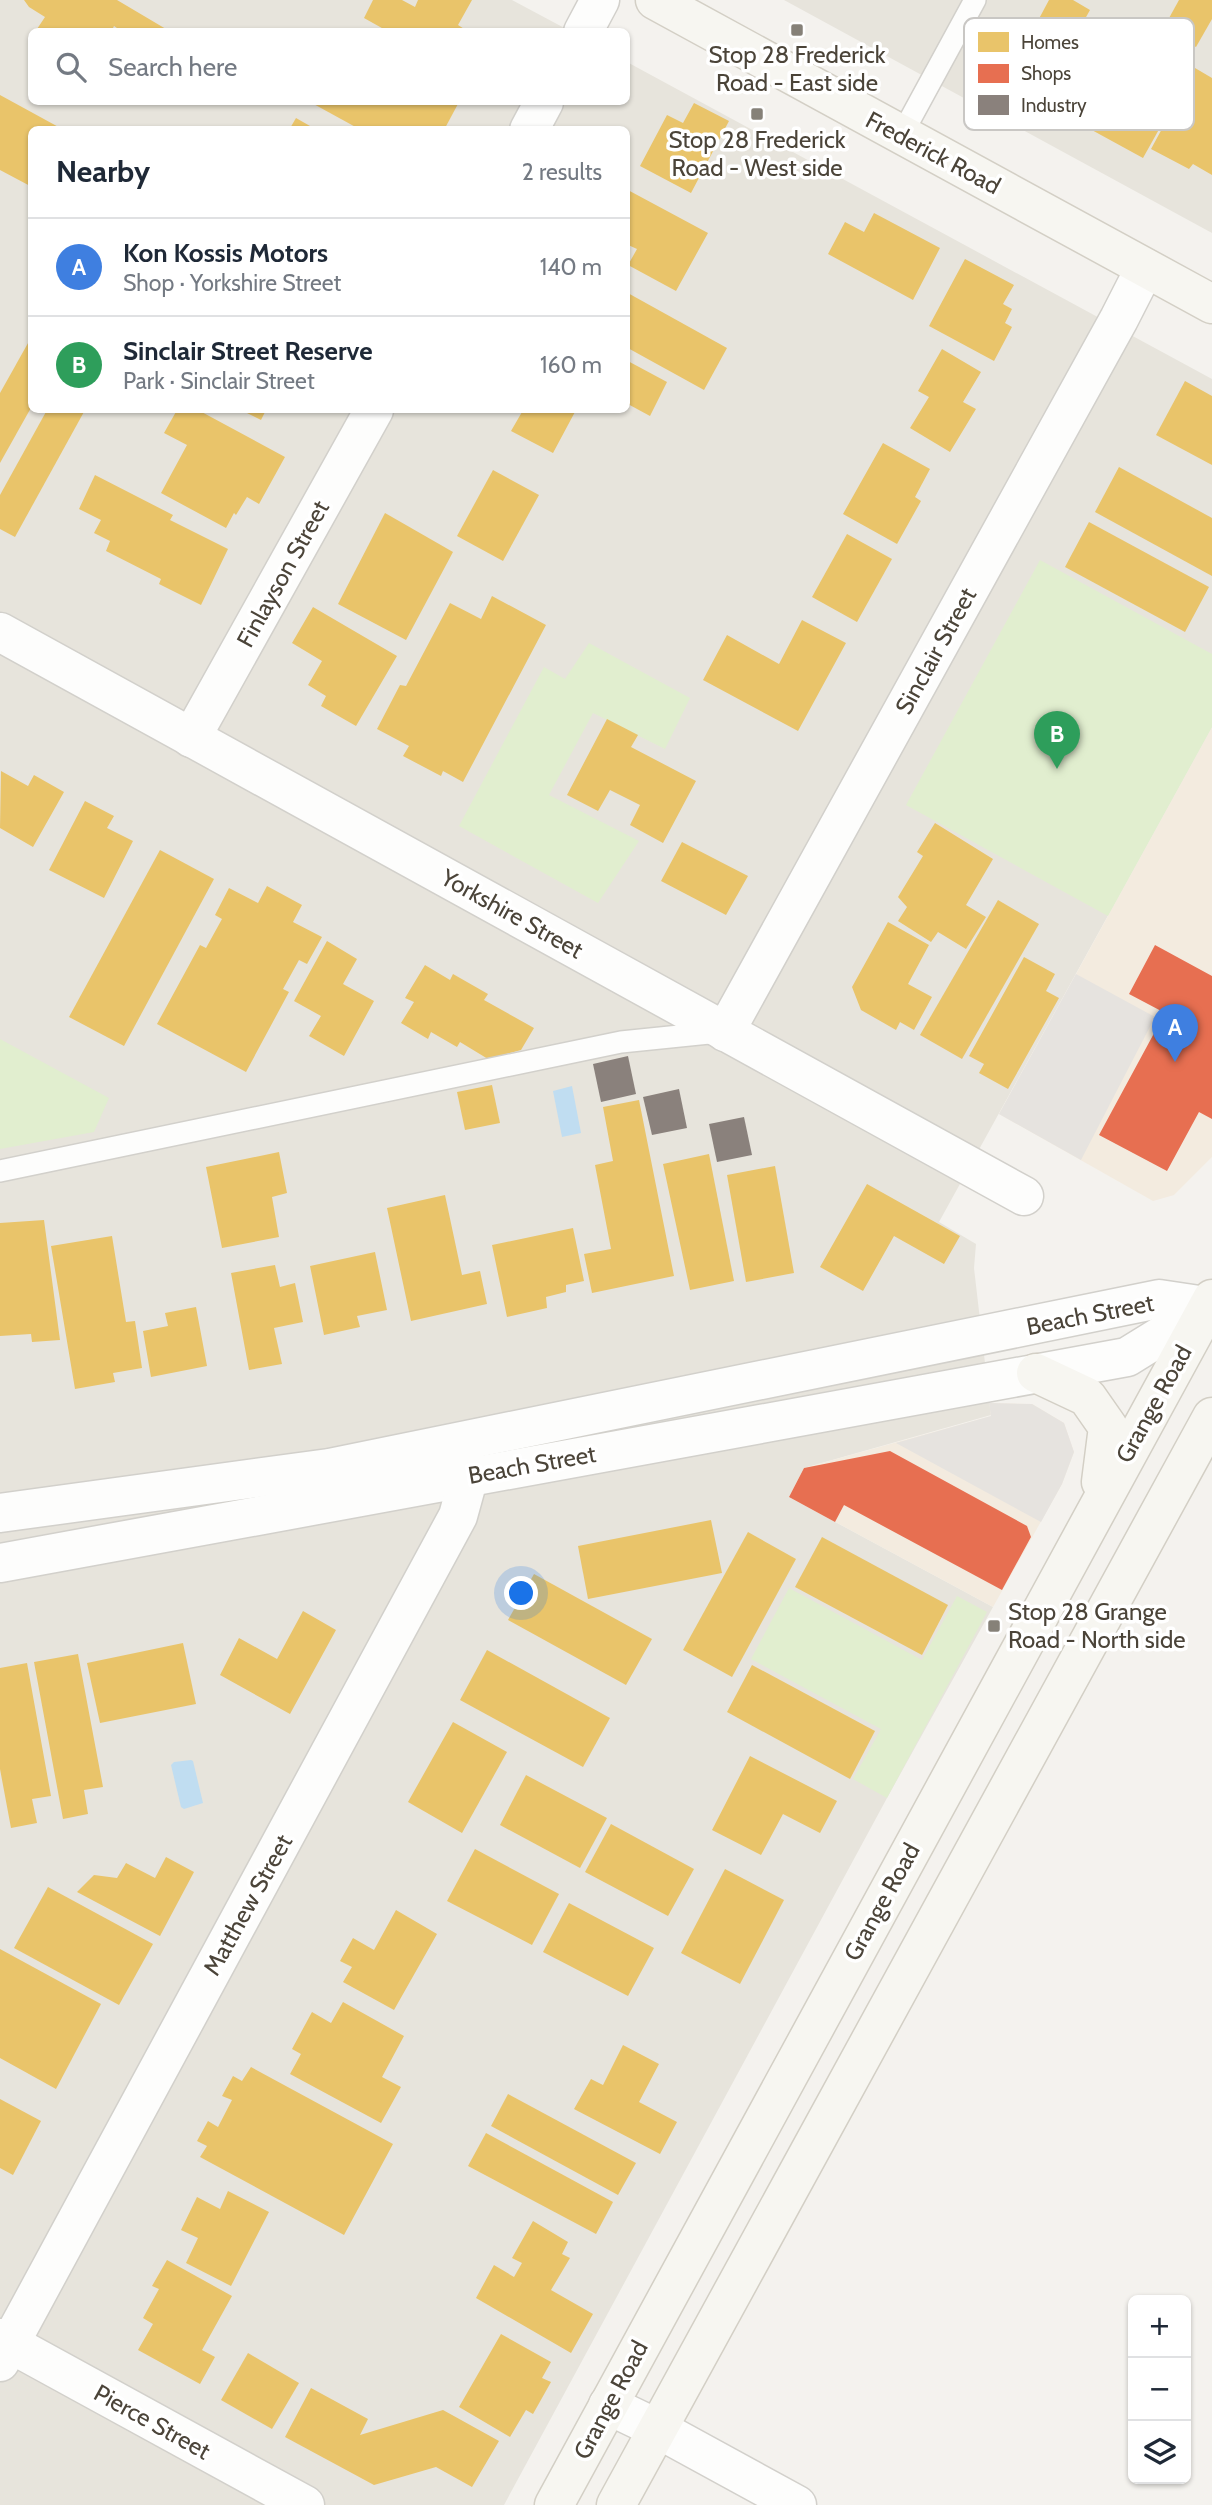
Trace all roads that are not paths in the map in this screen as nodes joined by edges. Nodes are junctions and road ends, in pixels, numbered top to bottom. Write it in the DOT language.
graph roads {
  1 [pos="600,0"];
  2 [pos="655,0"];
  3 [pos="975,0"];
  4 [pos="965,18"];
  5 [pos="964,20"];
  6 [pos="585,28"];
  7 [pos="542,105"];
  8 [pos="531,126"];
  9 [pos="901,136"];
  10 [pos="1145,268"];
  11 [pos="1212,304"];
  12 [pos="372,413"];
  13 [pos="0,632"];
  14 [pos="191,738"];
  15 [pos="726,1032"];
  16 [pos="0,1171"];
  17 [pos="1024,1196"];
  18 [pos="1211,1305"];
  19 [pos="1036,1373"];
  20 [pos="1212,1417"];
  21 [pos="465,1458"];
  22 [pos="1098,1505"];
  23 [pos="0,1513"];
  24 [pos="0,1563"];
  25 [pos="3,2348"];
  26 [pos="608,2405"];
  27 [pos="657,2429"];
  28 [pos="305,2505"];
  29 [pos="554,2505"];
  30 [pos="616,2505"];
  31 [pos="797,2505"];
  1 -- 6 [label="street"];
  2 -- 9 [label="main road, Frederick Road"];
  3 -- 4 [label="lane"];
  5 -- 9 [label="lane"];
  7 -- 8 [label="street"];
  9 -- 10 [label="main road, Frederick Road"];
  10 -- 11 [label="main road, Frederick Road"];
  10 -- 15 [label="street, Sinclair Street"];
  12 -- 14 [label="street, Finlayson Street"];
  13 -- 14 [label="street, Yorkshire Street"];
  14 -- 15 [label="street, Yorkshire Street"];
  15 -- 16 [label="lane"];
  15 -- 17 [label="street, Yorkshire Street"];
  18 -- 19 [label="street, Beach Street"];
  18 -- 21 [label="street, Beach Street"];
  18 -- 22 [label="main road, Grange Road"];
  19 -- 21 [label="street, Beach Street"];
  19 -- 22 [label="main road"];
  20 -- 27 [label="main road"];
  21 -- 23 [label="street, Beach Street"];
  21 -- 24 [label="street, Beach Street"];
  21 -- 25 [label="street, Matthew Street"];
  22 -- 26 [label="main road, Grange Road"];
  25 -- 28 [label="street, Pierce Street"];
  26 -- 27 [label="street"];
  26 -- 29 [label="main road, Grange Road"];
  27 -- 30 [label="main road"];
  27 -- 31 [label="street"];
}
